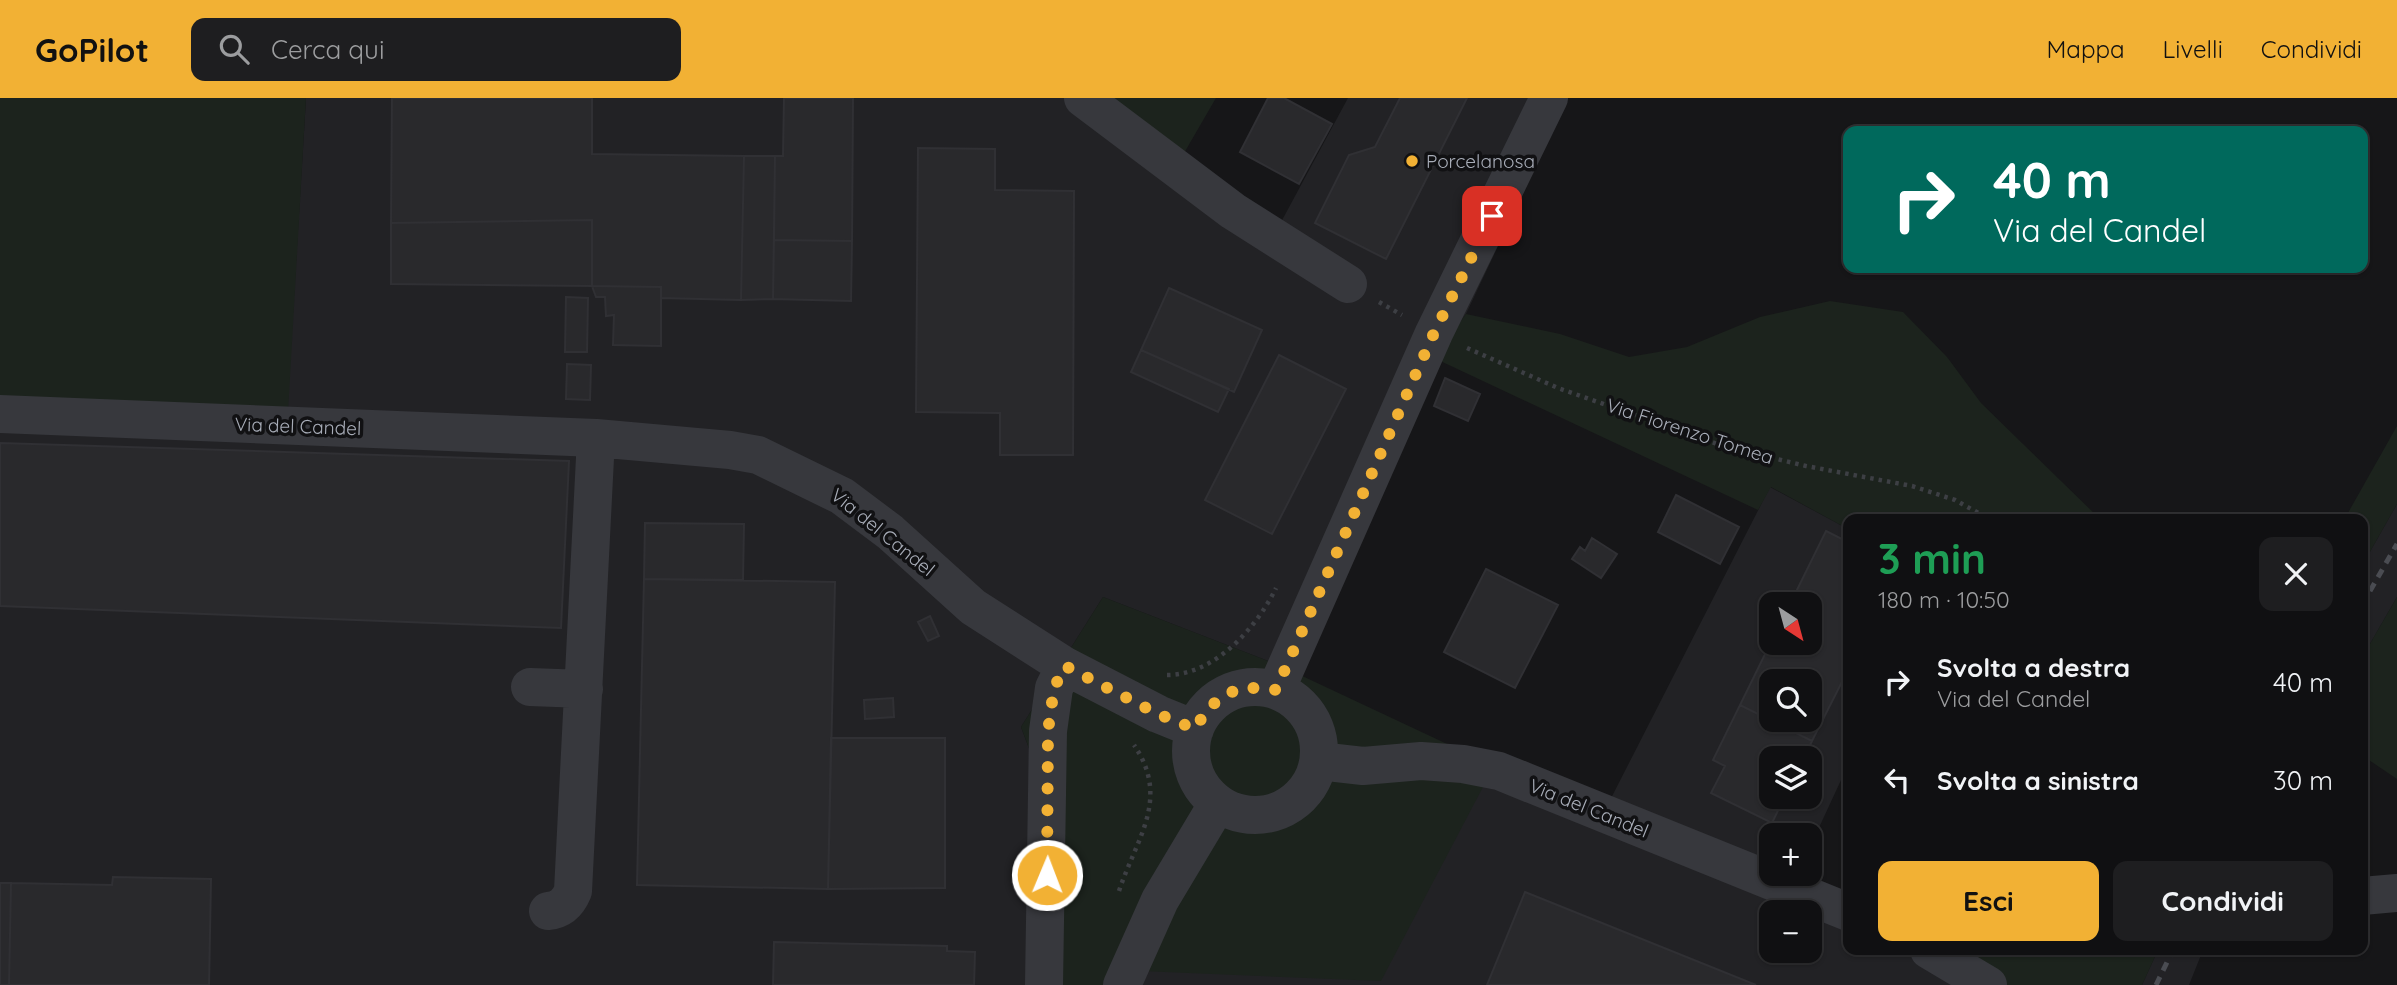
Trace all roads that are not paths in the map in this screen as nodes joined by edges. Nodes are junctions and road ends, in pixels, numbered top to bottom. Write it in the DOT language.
graph roads {
  1 [pos="1083,98"];
  2 [pos="1549,98"];
  3 [pos="1348,284"];
  4 [pos="0,414"];
  5 [pos="596,438"];
  6 [pos="1065,666"];
  7 [pos="530,687"];
  8 [pos="584,689"];
  9 [pos="1276,690"];
  10 [pos="1195,729"];
  11 [pos="1319,761"];
  12 [pos="1218,803"];
  13 [pos="2397,893"];
  14 [pos="2368,895"];
  15 [pos="1843,910"];
  16 [pos="548,911"];
  17 [pos="1937,955"];
  18 [pos="1044,985"];
  19 [pos="1122,985"];
  20 [pos="1988,985"];
  1 -- 3 [label="street"];
  2 -- 9 [label="street"];
  4 -- 5 [label="street, Via del Candel"];
  5 -- 6 [label="street, Via del Candel"];
  5 -- 8 [label="street"];
  6 -- 10 [label="street, Via del Candel"];
  6 -- 18 [label="street"];
  7 -- 8 [label="street"];
  8 -- 16 [label="street"];
  9 -- 10 [label="street"];
  9 -- 11 [label="street"];
  10 -- 12 [label="street"];
  11 -- 12 [label="street"];
  11 -- 15 [label="street, Via del Candel"];
  12 -- 19 [label="street"];
  13 -- 14 [label="street"];
  17 -- 20 [label="street"];
}
